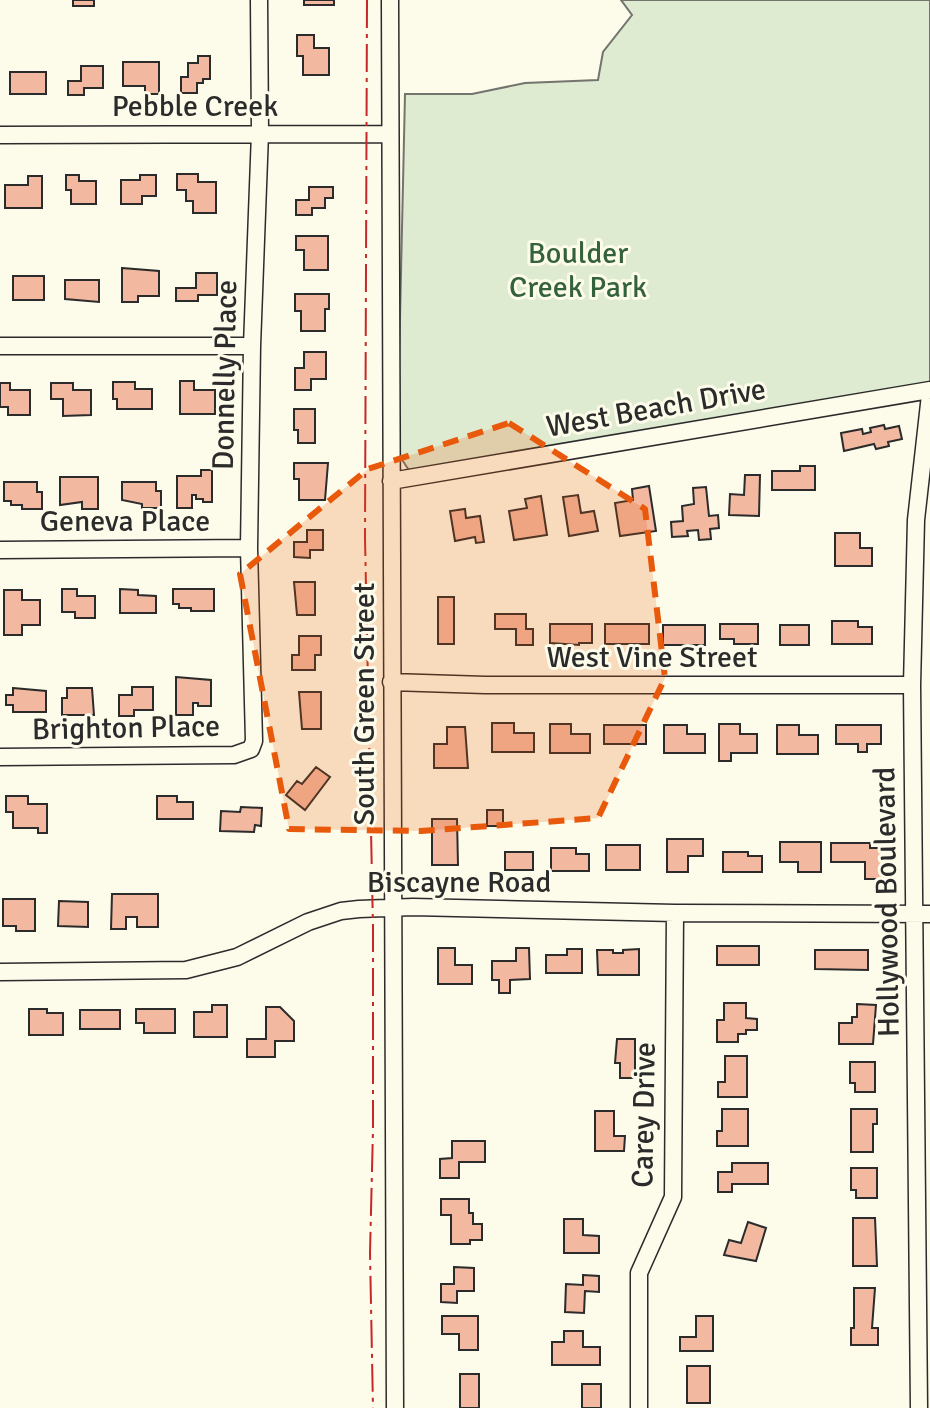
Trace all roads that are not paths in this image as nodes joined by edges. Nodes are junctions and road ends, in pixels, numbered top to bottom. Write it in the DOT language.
graph roads {
  1 [pos="259,0"];
  2 [pos="390,0"];
  3 [pos="260,133"];
  4 [pos="390,134"];
  5 [pos="0,135"];
  6 [pos="0,346"];
  7 [pos="252,346"];
  8 [pos="930,392"];
  9 [pos="391,481"];
  10 [pos="249,548"];
  11 [pos="0,550"];
  12 [pos="391,682"];
  13 [pos="912,685"];
  14 [pos="251,749"];
  15 [pos="0,757"];
  16 [pos="393,908"];
  17 [pos="675,913"];
  18 [pos="923,914"];
  19 [pos="0,972"];
  20 [pos="395,1408"];
  21 [pos="639,1408"];
  22 [pos="919,1408"];
  1 -- 3 [label="street, Donnelly Place"];
  2 -- 4 [label="street, South Green Street"];
  3 -- 4 [label="street, Pebble Creek"];
  3 -- 5 [label="street, Pebble Creek"];
  3 -- 7 [label="street, Donnelly Place"];
  4 -- 9 [label="street, South Green Street"];
  6 -- 7 [label="street"];
  7 -- 10 [label="street, Donnelly Place"];
  8 -- 9 [label="street, West Beach Drive"];
  8 -- 13 [label="street, Hollywood Boulevard"];
  9 -- 12 [label="street, South Green Street"];
  10 -- 11 [label="street, Geneva Place"];
  10 -- 14 [label="street, Donnelly Place"];
  12 -- 13 [label="street, West Vine Street"];
  12 -- 16 [label="street, South Green Street"];
  13 -- 18 [label="street, Hollywood Boulevard"];
  14 -- 15 [label="street, Brighton Place"];
  16 -- 17 [label="street, Biscayne Road"];
  16 -- 19 [label="street, Biscayne Road"];
  16 -- 20 [label="street, South Green Street"];
  17 -- 18 [label="street, Biscayne Road"];
  17 -- 21 [label="street, Carey Drive"];
  18 -- 22 [label="street, Hollywood Boulevard"];
}
